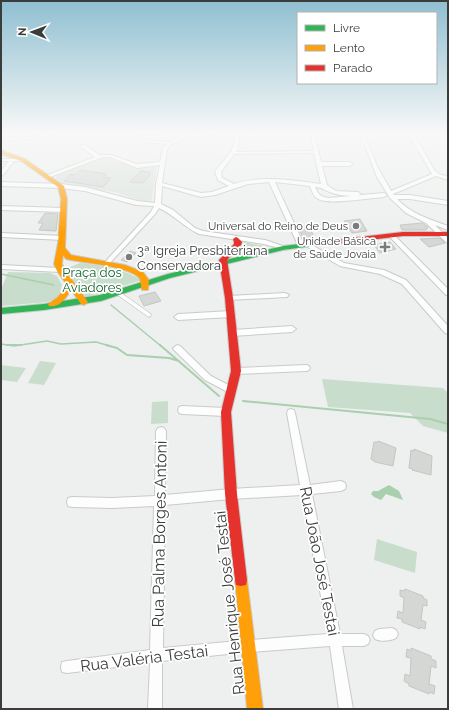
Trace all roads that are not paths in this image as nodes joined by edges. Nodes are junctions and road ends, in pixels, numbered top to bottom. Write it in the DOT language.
graph roads {
  1 [pos="8,166"];
  2 [pos="33,166"];
  3 [pos="73,166"];
  4 [pos="162,166"];
  5 [pos="223,166"];
  6 [pos="319,166"];
  7 [pos="376,166"];
  8 [pos="428,166"];
  9 [pos="1,174"];
  10 [pos="436,174"];
  11 [pos="48,176"];
  12 [pos="448,178"];
  13 [pos="271,180"];
  14 [pos="1,184"];
  15 [pos="159,184"];
  16 [pos="312,185"];
  17 [pos="61,186"];
  18 [pos="234,186"];
  19 [pos="324,186"];
  20 [pos="400,190"];
  21 [pos="389,195"];
  22 [pos="410,197"];
  23 [pos="448,203"];
  24 [pos="158,205"];
  25 [pos="1,208"];
  26 [pos="63,210"];
  27 [pos="427,221"];
  28 [pos="444,231"];
  29 [pos="1,235"];
  30 [pos="392,236"];
  31 [pos="63,238"];
  32 [pos="236,238"];
  33 [pos="448,241"];
  34 [pos="305,245"];
  35 [pos="286,248"];
  36 [pos="62,249"];
  37 [pos="228,258"];
  38 [pos="80,259"];
  39 [pos="107,262"];
  40 [pos="1,267"];
  41 [pos="61,270"];
  42 [pos="187,272"];
  43 [pos="138,273"];
  44 [pos="174,275"];
  45 [pos="71,285"];
  46 [pos="146,285"];
  47 [pos="118,293"];
  48 [pos="448,293"];
  49 [pos="285,295"];
  50 [pos="229,298"];
  51 [pos="84,302"];
  52 [pos="44,307"];
  53 [pos="1,311"];
  54 [pos="231,314"];
  55 [pos="149,315"];
  56 [pos="178,317"];
  57 [pos="292,329"];
  58 [pos="448,331"];
  59 [pos="232,333"];
  60 [pos="177,348"];
  61 [pos="306,368"];
  62 [pos="236,371"];
  63 [pos="231,390"];
  64 [pos="182,410"];
  65 [pos="226,412"];
  66 [pos="291,413"];
  67 [pos="161,431"];
  68 [pos="341,486"];
  69 [pos="306,490"];
  70 [pos="231,494"];
  71 [pos="160,501"];
  72 [pos="72,502"];
  73 [pos="392,634"];
  74 [pos="379,635"];
  75 [pos="335,639"];
  76 [pos="364,640"];
  77 [pos="249,646"];
  78 [pos="156,655"];
  79 [pos="67,667"];
  80 [pos="155,709"];
  81 [pos="256,709"];
  82 [pos="346,709"];
  1 -- 9 [label="street"];
  2 -- 11 [label="street"];
  3 -- 11 [label="street"];
  4 -- 15 [label="street"];
  5 -- 18 [label="street"];
  6 -- 19 [label="street"];
  7 -- 21 [label="street"];
  8 -- 10 [label="street"];
  10 -- 12 [label="street"];
  10 -- 20 [label="street"];
  11 -- 17 [label="street"];
  13 -- 16 [label="street"];
  13 -- 18 [label="street"];
  13 -- 34 [label="street"];
  14 -- 17 [label="street"];
  15 -- 18 [label="street"];
  15 -- 24 [label="street"];
  16 -- 19 [label="street"];
  16 -- 21 [label="street"];
  17 -- 24 [label="street"];
  17 -- 26 [label="street"];
  19 -- 21 [label="street"];
  20 -- 21 [label="street"];
  20 -- 22 [label="street"];
  21 -- 22 [label="street"];
  21 -- 27 [label="street"];
  22 -- 23 [label="street"];
  24 -- 32 [label="street"];
  24 -- 39 [label="street"];
  25 -- 26 [label="street"];
  26 -- 31 [label="street"];
  27 -- 28 [label="street"];
  27 -- 28 [label="street"];
  28 -- 30 [label="street"];
  28 -- 33 [label="street"];
  29 -- 31 [label="street"];
  30 -- 34 [label="street"];
  30 -- 48 [label="street"];
  31 -- 36 [label="street"];
  32 -- 35 [label="street"];
  32 -- 37 [label="street"];
  34 -- 35 [label="street"];
  34 -- 58 [label="street"];
  35 -- 37 [label="street"];
  36 -- 38 [label="street"];
  36 -- 41 [label="street"];
  37 -- 42 [label="street"];
  37 -- 50 [label="street"];
  38 -- 39 [label="street"];
  38 -- 41 [label="street"];
  39 -- 43 [label="street"];
  40 -- 41 [label="street"];
  41 -- 45 [label="street"];
  42 -- 44 [label="street"];
  42 -- 46 [label="street"];
  43 -- 44 [label="street"];
  43 -- 46 [label="street"];
  44 -- 46 [label="street"];
  45 -- 51 [label="street"];
  45 -- 52 [label="street"];
  46 -- 47 [label="street"];
  47 -- 51 [label="street"];
  47 -- 55 [label="lane"];
  49 -- 50 [label="street"];
  50 -- 54 [label="street"];
  51 -- 52 [label="street"];
  52 -- 53 [label="street"];
  54 -- 56 [label="street"];
  54 -- 59 [label="street"];
  57 -- 59 [label="street"];
  59 -- 62 [label="street"];
  60 -- 63 [label="street"];
  61 -- 62 [label="street"];
  62 -- 63 [label="street, Rua Henrique José Testai"];
  63 -- 65 [label="street, Rua Henrique José Testai"];
  64 -- 65 [label="street"];
  65 -- 70 [label="street, Rua Henrique José Testai"];
  66 -- 69 [label="street, Rua João José Testai"];
  67 -- 71 [label="street, Rua Palma Borges Antoni"];
  68 -- 69 [label="street"];
  69 -- 70 [label="street"];
  69 -- 75 [label="street, Rua João José Testai"];
  70 -- 71 [label="street"];
  70 -- 77 [label="street, Rua Henrique José Testai"];
  71 -- 72 [label="street"];
  71 -- 78 [label="street, Rua Palma Borges Antoni"];
  73 -- 74 [label="street"];
  75 -- 76 [label="street, Rua Valéria Testai"];
  75 -- 77 [label="street, Rua Valéria Testai"];
  75 -- 82 [label="street, Rua João José Testai"];
  77 -- 78 [label="street, Rua Valéria Testai"];
  77 -- 81 [label="street, Rua Henrique José Testai"];
  78 -- 79 [label="street, Rua Valéria Testai"];
  78 -- 80 [label="street, Rua Palma Borges Antoni"];
}
